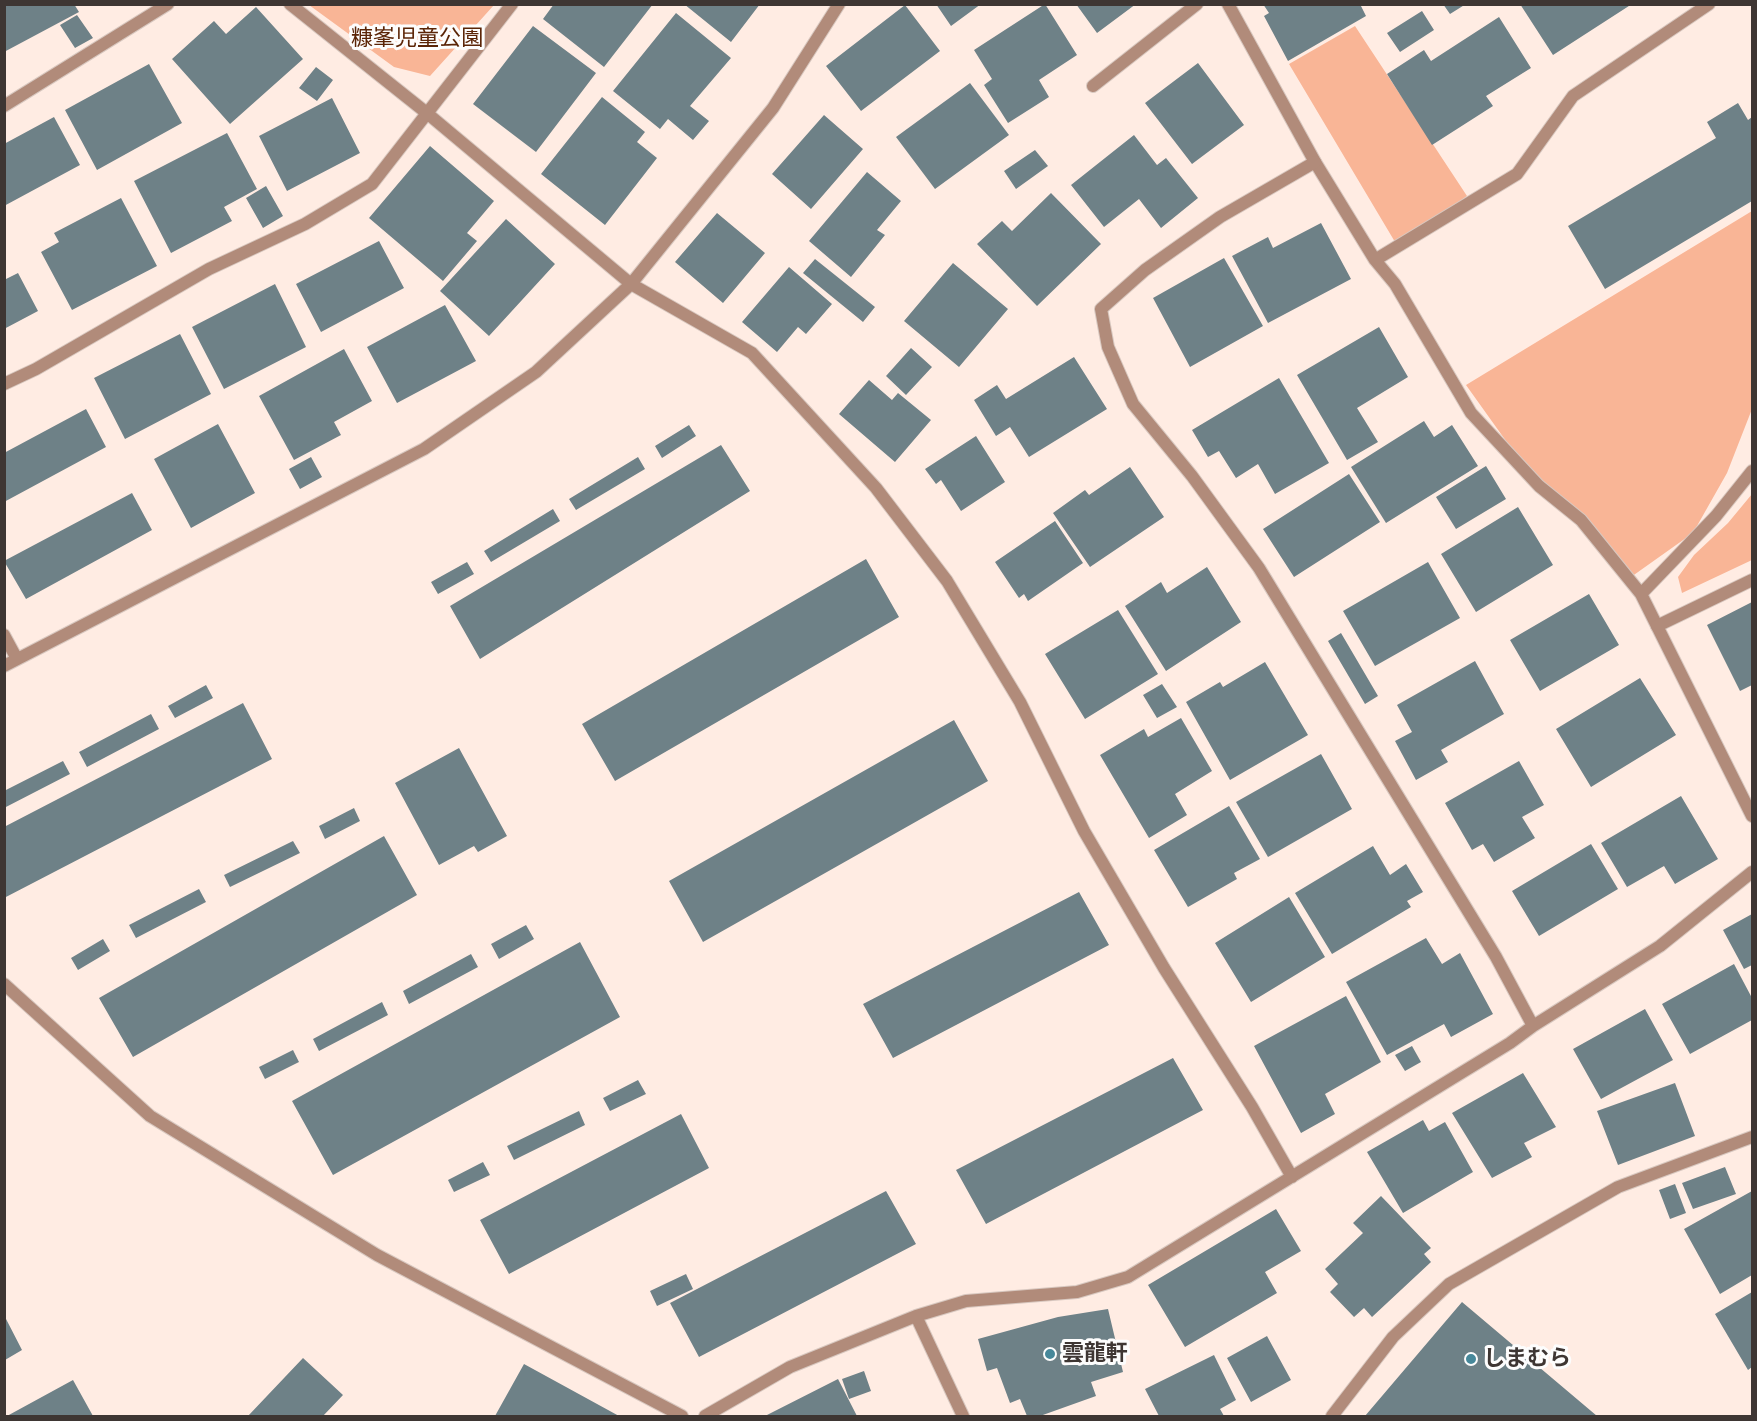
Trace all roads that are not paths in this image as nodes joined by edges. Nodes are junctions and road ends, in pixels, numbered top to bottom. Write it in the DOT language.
graph roads {
  1 [pos="168,4"];
  2 [pos="290,4"];
  3 [pos="512,4"];
  4 [pos="839,4"];
  5 [pos="1197,4"];
  6 [pos="1228,4"];
  7 [pos="1709,4"];
  8 [pos="1093,86"];
  9 [pos="4,106"];
  10 [pos="428,114"];
  11 [pos="1315,162"];
  12 [pos="1375,260"];
  13 [pos="631,284"];
  14 [pos="4,384"];
  15 [pos="1752,471"];
  16 [pos="1752,580"];
  17 [pos="1641,594"];
  18 [pos="1657,626"];
  19 [pos="4,635"];
  20 [pos="17,659"];
  21 [pos="4,666"];
  22 [pos="1752,816"];
  23 [pos="1752,872"];
  24 [pos="4,984"];
  25 [pos="1533,1026"];
  26 [pos="1752,1137"];
  27 [pos="1292,1177"];
  28 [pos="916,1317"];
  29 [pos="682,1416"];
  30 [pos="705,1416"];
  31 [pos="963,1416"];
  32 [pos="1332,1416"];
  1 -- 9 [label="street"];
  2 -- 10 [label="street"];
  3 -- 10 [label="street"];
  4 -- 13 [label="street"];
  5 -- 8 [label="street"];
  6 -- 11 [label="street"];
  7 -- 12 [label="street"];
  10 -- 13 [label="street"];
  10 -- 14 [label="street"];
  11 -- 12 [label="street"];
  11 -- 25 [label="street"];
  12 -- 17 [label="street"];
  13 -- 20 [label="street"];
  13 -- 27 [label="street"];
  15 -- 17 [label="street"];
  16 -- 18 [label="street"];
  17 -- 18 [label="street"];
  18 -- 22 [label="street"];
  19 -- 20 [label="street"];
  20 -- 21 [label="street"];
  23 -- 25 [label="street"];
  24 -- 29 [label="street"];
  25 -- 27 [label="street"];
  26 -- 32 [label="street"];
  27 -- 28 [label="street"];
  28 -- 30 [label="street"];
  28 -- 31 [label="street"];
}
